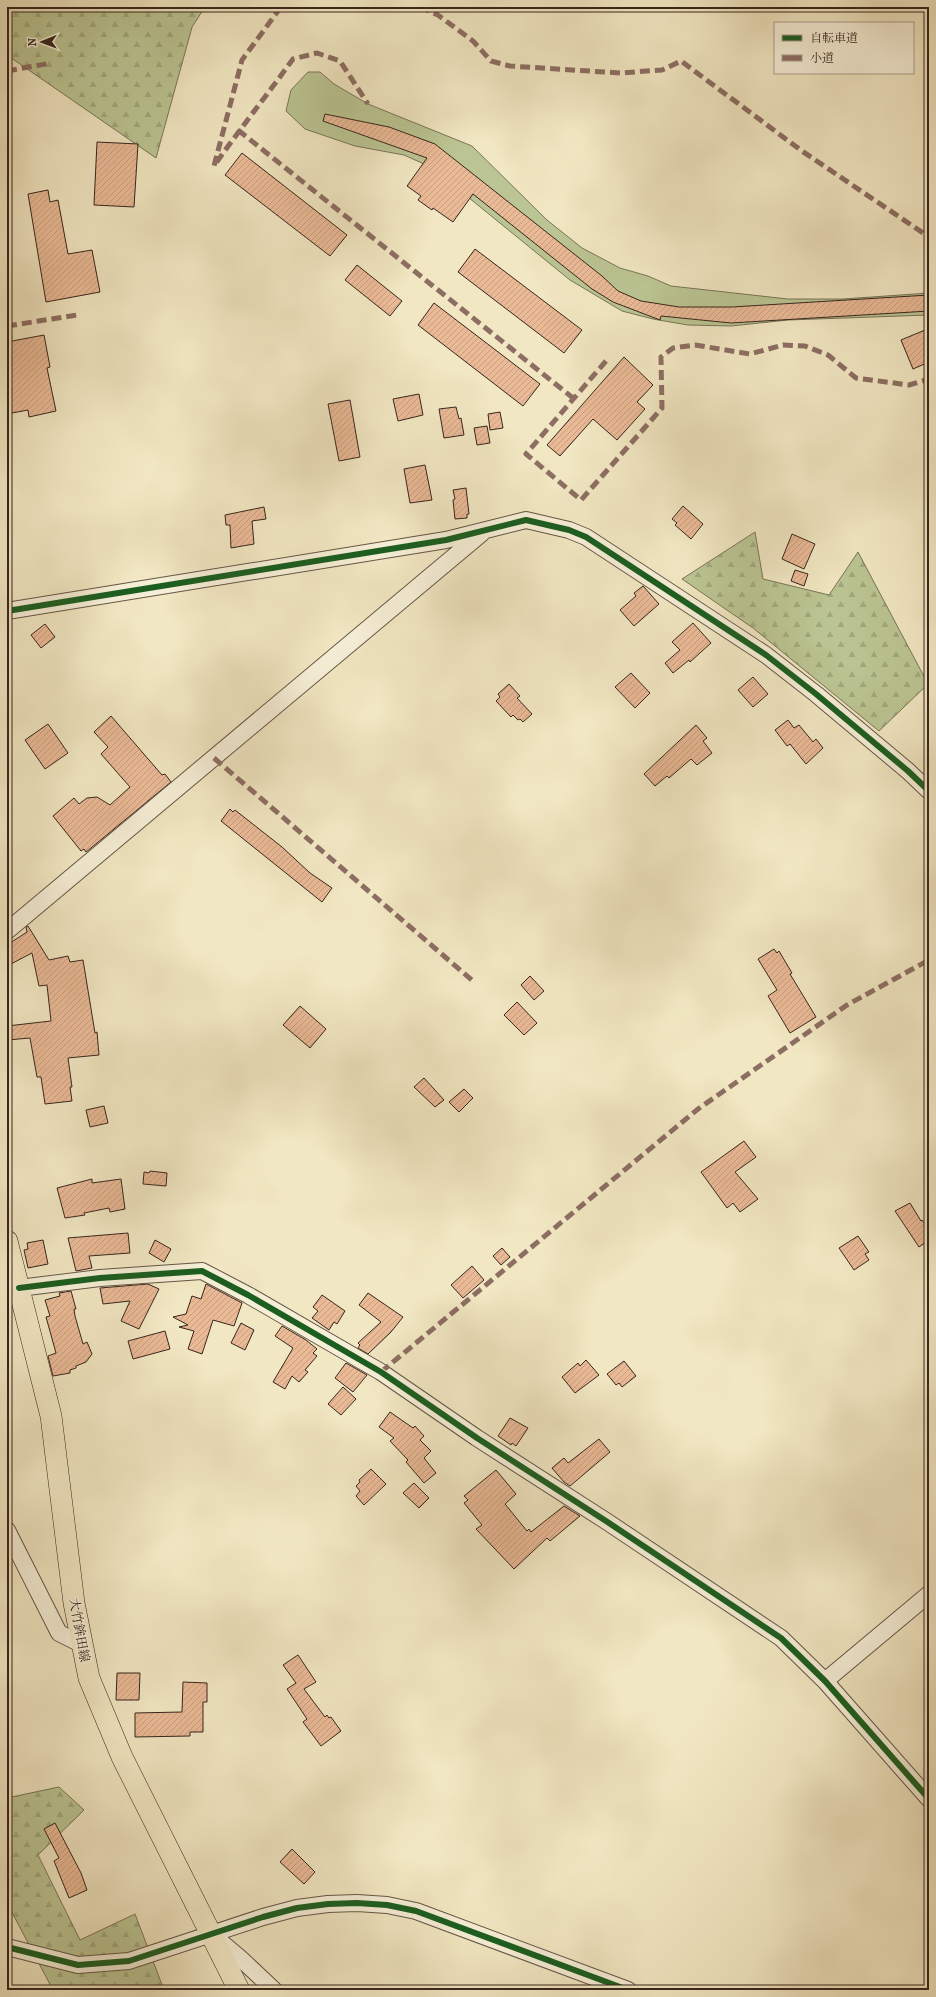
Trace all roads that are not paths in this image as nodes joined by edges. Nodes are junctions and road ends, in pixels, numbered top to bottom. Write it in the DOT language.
graph roads {
  1 [pos="486,530"];
  2 [pos="7,611"];
  3 [pos="929,791"];
  4 [pos="7,931"];
  5 [pos="7,1241"];
  6 [pos="19,1288"];
  7 [pos="7,1530"];
  8 [pos="929,1594"];
  9 [pos="81,1644"];
  10 [pos="825,1681"];
  11 [pos="929,1799"];
  12 [pos="212,1935"];
  13 [pos="7,1947"];
  14 [pos="240,1990"];
  15 [pos="274,1990"];
  16 [pos="628,1990"];
  1 -- 2 [label="street"];
  1 -- 3 [label="street"];
  1 -- 4 [label="street"];
  5 -- 6 [label="main road, 大竹鉾田線"];
  6 -- 9 [label="main road, 大竹鉾田線"];
  6 -- 10 [label="street"];
  7 -- 9 [label="street"];
  8 -- 10 [label="street"];
  9 -- 12 [label="main road, 大竹鉾田線"];
  10 -- 11 [label="street"];
  12 -- 13 [label="street"];
  12 -- 14 [label="main road, 大竹鉾田線"];
  12 -- 15 [label="street"];
  12 -- 16 [label="street"];
}
